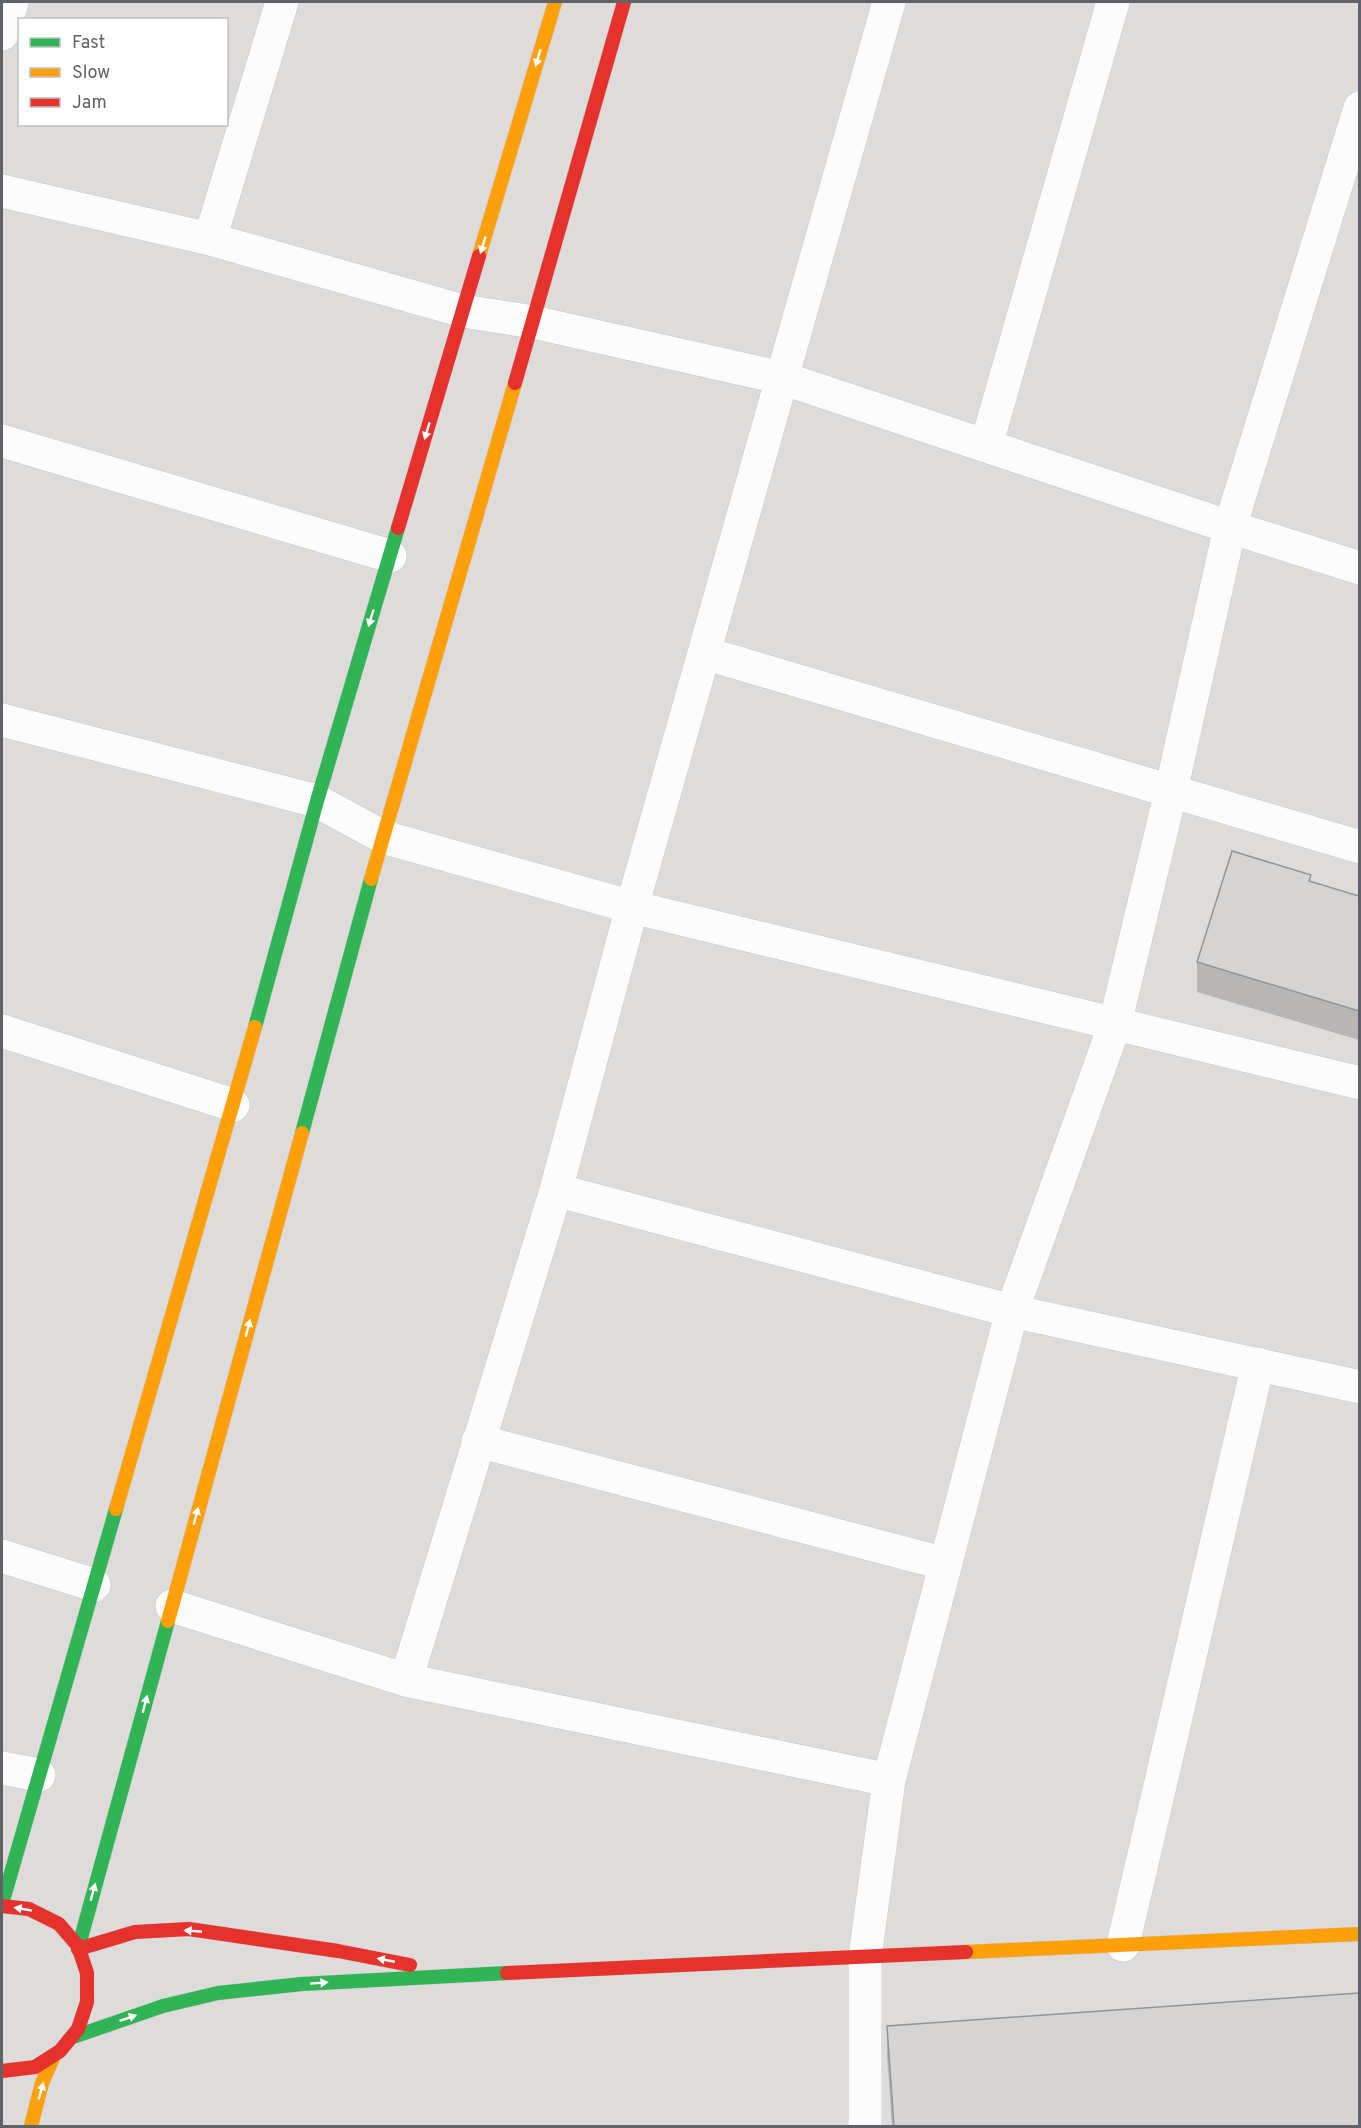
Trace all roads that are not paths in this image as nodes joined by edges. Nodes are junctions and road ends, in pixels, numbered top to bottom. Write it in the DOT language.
graph roads {
  1 [pos="12,2"];
  2 [pos="282,2"];
  3 [pos="555,2"];
  4 [pos="624,2"];
  5 [pos="889,2"];
  6 [pos="1113,2"];
  7 [pos="2,34"];
  8 [pos="1359,108"];
  9 [pos="2,191"];
  10 [pos="210,239"];
  11 [pos="463,310"];
  12 [pos="533,322"];
  13 [pos="782,378"];
  14 [pos="2,441"];
  15 [pos="986,446"];
  16 [pos="1230,527"];
  17 [pos="390,556"];
  18 [pos="1359,568"];
  19 [pos="704,653"];
  20 [pos="2,720"];
  21 [pos="1171,791"];
  22 [pos="316,801"];
  23 [pos="382,837"];
  24 [pos="1359,848"];
  25 [pos="632,907"];
  26 [pos="1115,1024"];
  27 [pos="2,1031"];
  28 [pos="1359,1083"];
  29 [pos="233,1105"];
  30 [pos="556,1190"];
  31 [pos="1012,1311"];
  32 [pos="1258,1364"];
  33 [pos="1359,1387"];
  34 [pos="478,1441"];
  35 [pos="2,1556"];
  36 [pos="946,1564"];
  37 [pos="94,1585"];
  38 [pos="172,1606"];
  39 [pos="406,1680"];
  40 [pos="2,1768"];
  41 [pos="39,1775"];
  42 [pos="890,1780"];
  43 [pos="2,1905"];
  44 [pos="1359,1934"];
  45 [pos="1123,1945"];
  46 [pos="78,1949"];
  47 [pos="866,1957"];
  48 [pos="464,1975"];
  49 [pos="73,2037"];
  50 [pos="54,2056"];
  51 [pos="2,2071"];
  52 [pos="31,2127"];
  53 [pos="865,2127"];
  1 -- 7 [label="street"];
  2 -- 10 [label="street"];
  3 -- 11 [label="street, one-way"];
  4 -- 12 [label="street"];
  5 -- 13 [label="street"];
  6 -- 15 [label="street"];
  8 -- 16 [label="street"];
  9 -- 10 [label="street"];
  10 -- 11 [label="street"];
  11 -- 12 [label="street"];
  11 -- 17 [label="street, one-way"];
  12 -- 13 [label="street"];
  12 -- 23 [label="street"];
  13 -- 15 [label="street"];
  13 -- 19 [label="street"];
  14 -- 17 [label="street"];
  15 -- 16 [label="street"];
  16 -- 18 [label="street"];
  16 -- 21 [label="street"];
  17 -- 22 [label="street, one-way"];
  19 -- 21 [label="street"];
  19 -- 25 [label="street"];
  20 -- 22 [label="street"];
  21 -- 24 [label="street"];
  21 -- 26 [label="street"];
  22 -- 23 [label="street"];
  22 -- 29 [label="street"];
  23 -- 25 [label="street"];
  38 -- 23 [label="street, one-way"];
  25 -- 26 [label="street"];
  25 -- 30 [label="street"];
  26 -- 28 [label="street"];
  26 -- 31 [label="street"];
  27 -- 29 [label="street"];
  29 -- 37 [label="street"];
  30 -- 31 [label="street"];
  30 -- 34 [label="street"];
  31 -- 32 [label="street"];
  31 -- 36 [label="street"];
  32 -- 33 [label="street"];
  32 -- 45 [label="street"];
  34 -- 36 [label="street"];
  34 -- 39 [label="street"];
  35 -- 37 [label="street"];
  36 -- 42 [label="street"];
  37 -- 41 [label="street"];
  38 -- 39 [label="street"];
  46 -- 38 [label="street, one-way"];
  39 -- 42 [label="street"];
  40 -- 41 [label="street"];
  41 -- 43 [label="street"];
  42 -- 47 [label="street"];
  46 -- 43 [label="street, one-way"];
  44 -- 45 [label="street"];
  45 -- 47 [label="street"];
  48 -- 46 [label="street, one-way"];
  46 -- 49 [label="street"];
  47 -- 48 [label="street"];
  47 -- 53 [label="street"];
  49 -- 48 [label="street, one-way"];
  49 -- 50 [label="street"];
  50 -- 51 [label="street"];
  52 -- 50 [label="street, one-way"];
}
